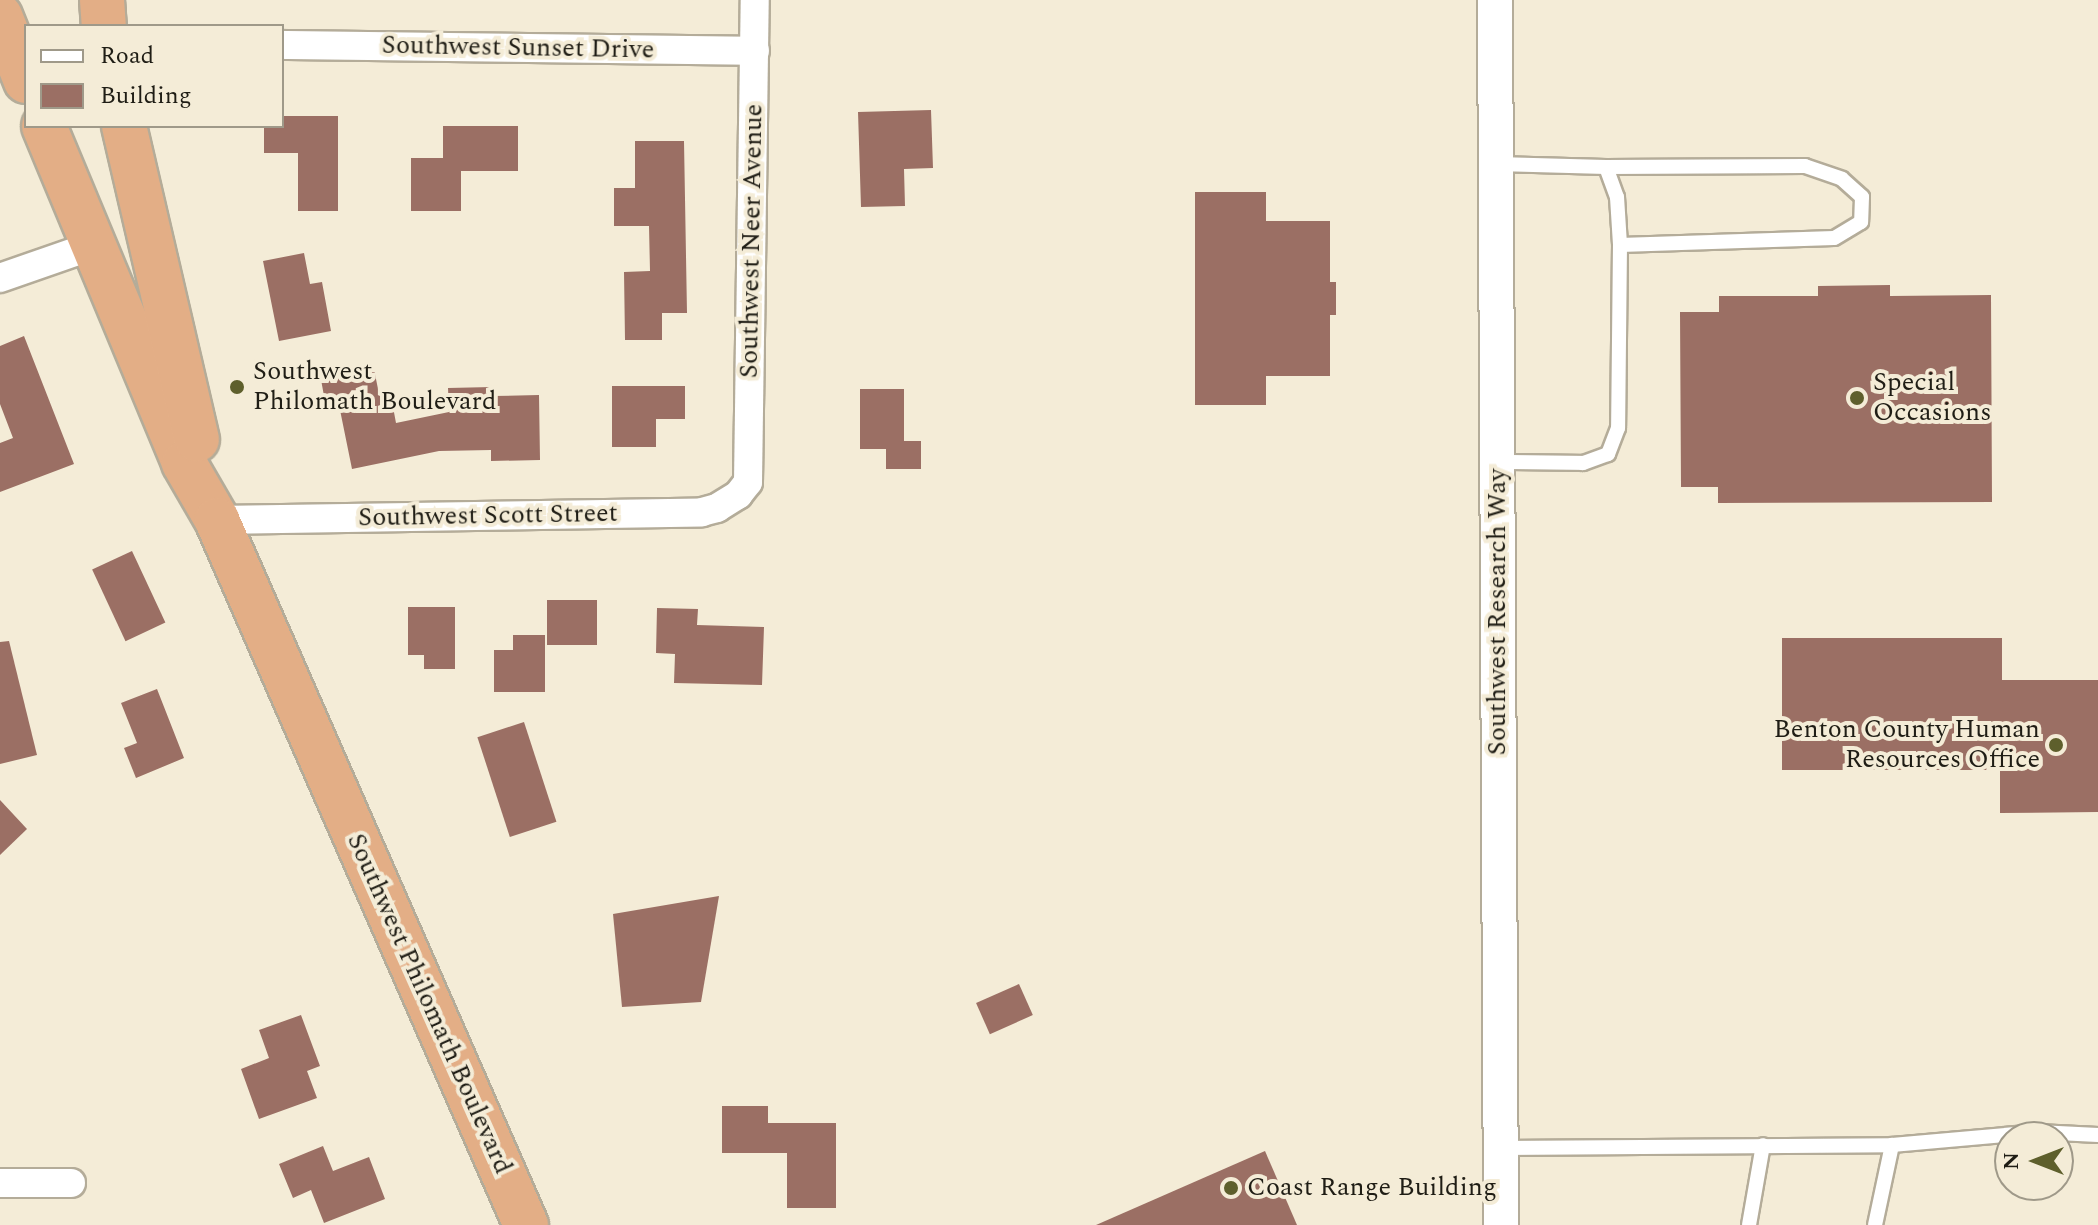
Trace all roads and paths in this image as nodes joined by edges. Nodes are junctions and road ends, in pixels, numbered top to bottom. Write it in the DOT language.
graph roads {
  1 [pos="102,0"];
  2 [pos="755,0"];
  3 [pos="1495,0"];
  4 [pos="104,24"];
  5 [pos="284,45"];
  6 [pos="755,51"];
  7 [pos="45,128"];
  8 [pos="124,128"];
  9 [pos="1496,164"];
  10 [pos="1606,167"];
  11 [pos="1620,245"];
  12 [pos="92,246"];
  13 [pos="0,278"];
  14 [pos="1497,462"];
  15 [pos="748,482"];
  16 [pos="217,520"];
  17 [pos="2098,1135"];
  18 [pos="1763,1145"];
  19 [pos="1892,1145"];
  20 [pos="1500,1148"];
  21 [pos="0,1183"];
  22 [pos="71,1183"];
  23 [pos="526,1225"];
  24 [pos="1501,1225"];
  25 [pos="1749,1225"];
  26 [pos="1875,1225"];
  1 -- 4 [label="highway"];
  2 -- 6 [label="street, Southwest Neer Avenue"];
  3 -- 9 [label="street, Southwest Research Way"];
  5 -- 6 [label="street, Southwest Sunset Drive"];
  6 -- 15 [label="street, Southwest Neer Avenue"];
  7 -- 12 [label="highway, Southwest Philomath Boulevard"];
  8 -- 16 [label="highway, Southwest Philomath Boulevard"];
  9 -- 10 [label="lane"];
  9 -- 14 [label="street, Southwest Research Way"];
  10 -- 11 [label="lane"];
  10 -- 11 [label="lane"];
  11 -- 14 [label="lane"];
  12 -- 13 [label="street"];
  12 -- 16 [label="highway, Southwest Philomath Boulevard"];
  14 -- 20 [label="street, Southwest Research Way"];
  15 -- 16 [label="street, Southwest Scott Street"];
  16 -- 23 [label="highway, Southwest Philomath Boulevard"];
  17 -- 19 [label="lane"];
  18 -- 19 [label="lane"];
  18 -- 20 [label="lane"];
  18 -- 25 [label="lane"];
  19 -- 26 [label="lane"];
  20 -- 24 [label="street, Southwest Research Way"];
  21 -- 22 [label="street"];
}
